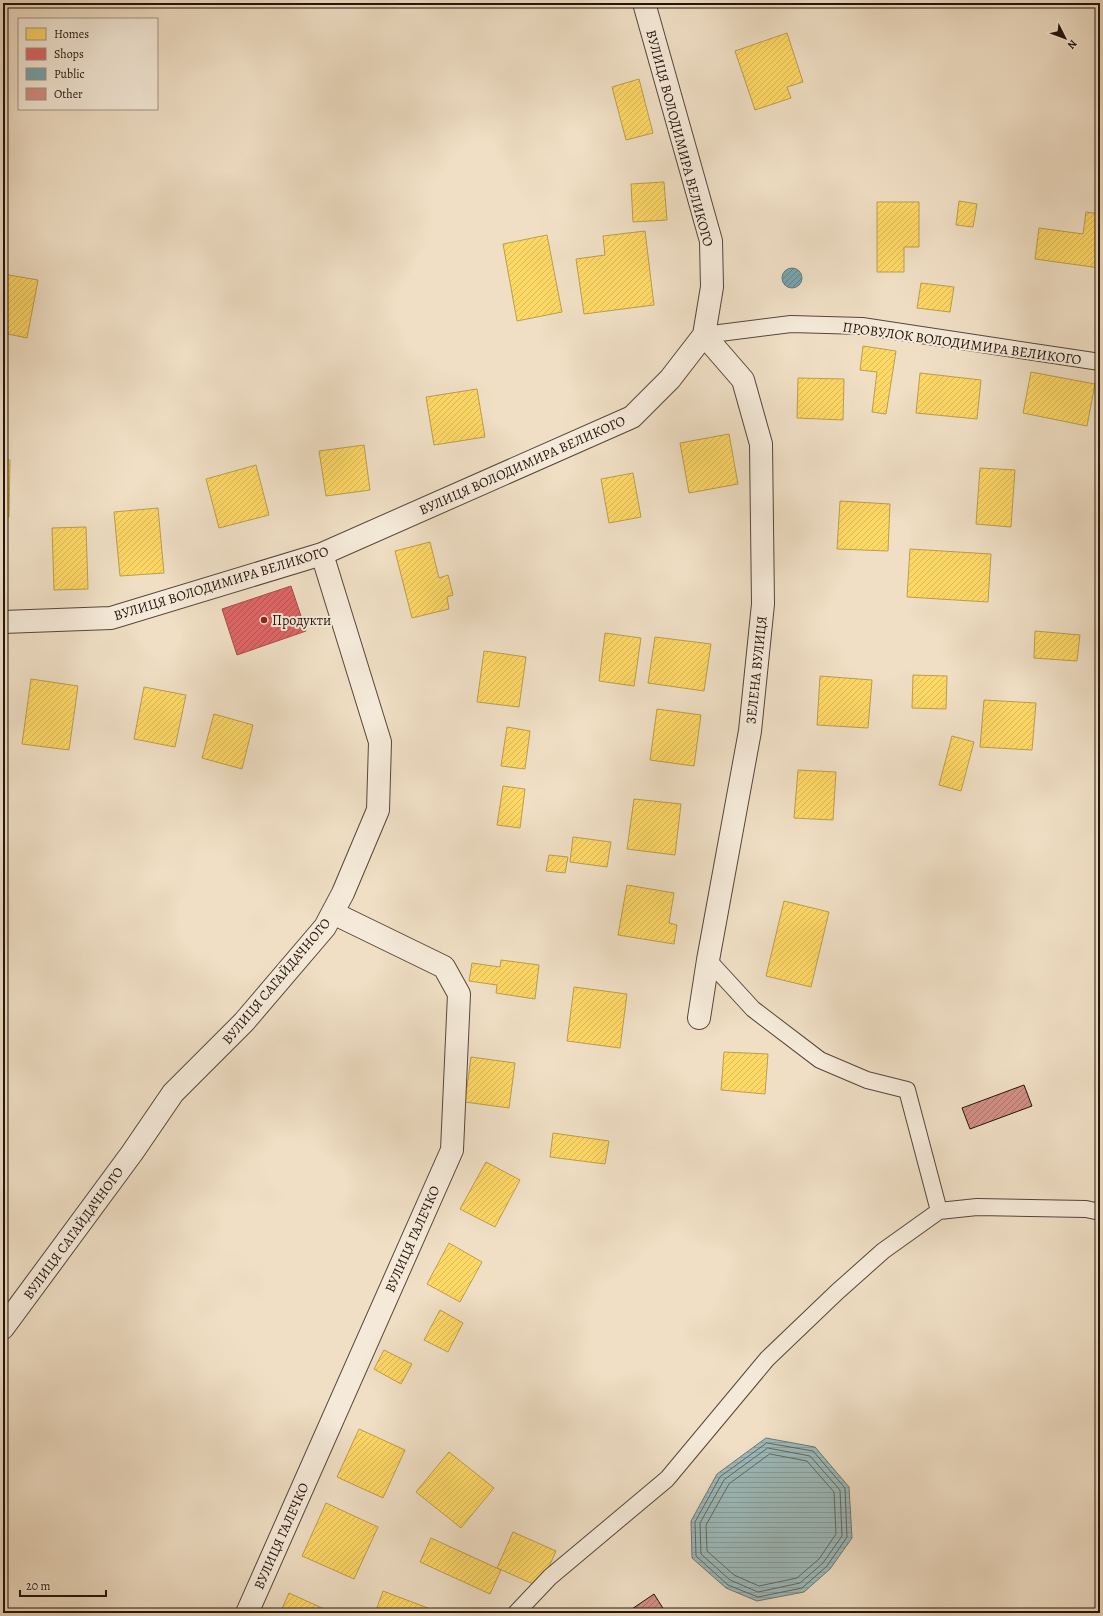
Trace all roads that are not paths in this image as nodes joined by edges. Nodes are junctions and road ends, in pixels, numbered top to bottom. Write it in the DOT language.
graph roads {
  1 [pos="644,3"];
  2 [pos="704,335"];
  3 [pos="1100,362"];
  4 [pos="322,554"];
  5 [pos="3,622"];
  6 [pos="333,913"];
  7 [pos="708,960"];
  8 [pos="699,1018"];
  9 [pos="939,1211"];
  10 [pos="1100,1212"];
  11 [pos="3,1328"];
  12 [pos="247,1613"];
  13 [pos="516,1613"];
  1 -- 2 [label="street, ВУЛИЦЯ ВОЛОДИМИРА ВЕЛИКОГО"];
  2 -- 3 [label="lane, ПРОВУЛОК ВОЛОДИМИРА ВЕЛИКОГО"];
  2 -- 4 [label="street, ВУЛИЦЯ ВОЛОДИМИРА ВЕЛИКОГО"];
  2 -- 7 [label="street, ЗЕЛЕНА ВУЛИЦЯ"];
  4 -- 5 [label="street, ВУЛИЦЯ ВОЛОДИМИРА ВЕЛИКОГО"];
  4 -- 6 [label="street, ВУЛИЦЯ САГАЙДАЧНОГО"];
  6 -- 11 [label="street, ВУЛИЦЯ САГАЙДАЧНОГО"];
  6 -- 12 [label="street, ВУЛИЦЯ ГАЛЕЧКО"];
  7 -- 8 [label="street, ЗЕЛЕНА ВУЛИЦЯ"];
  7 -- 9 [label="lane"];
  9 -- 10 [label="lane"];
  9 -- 13 [label="lane"];
}
